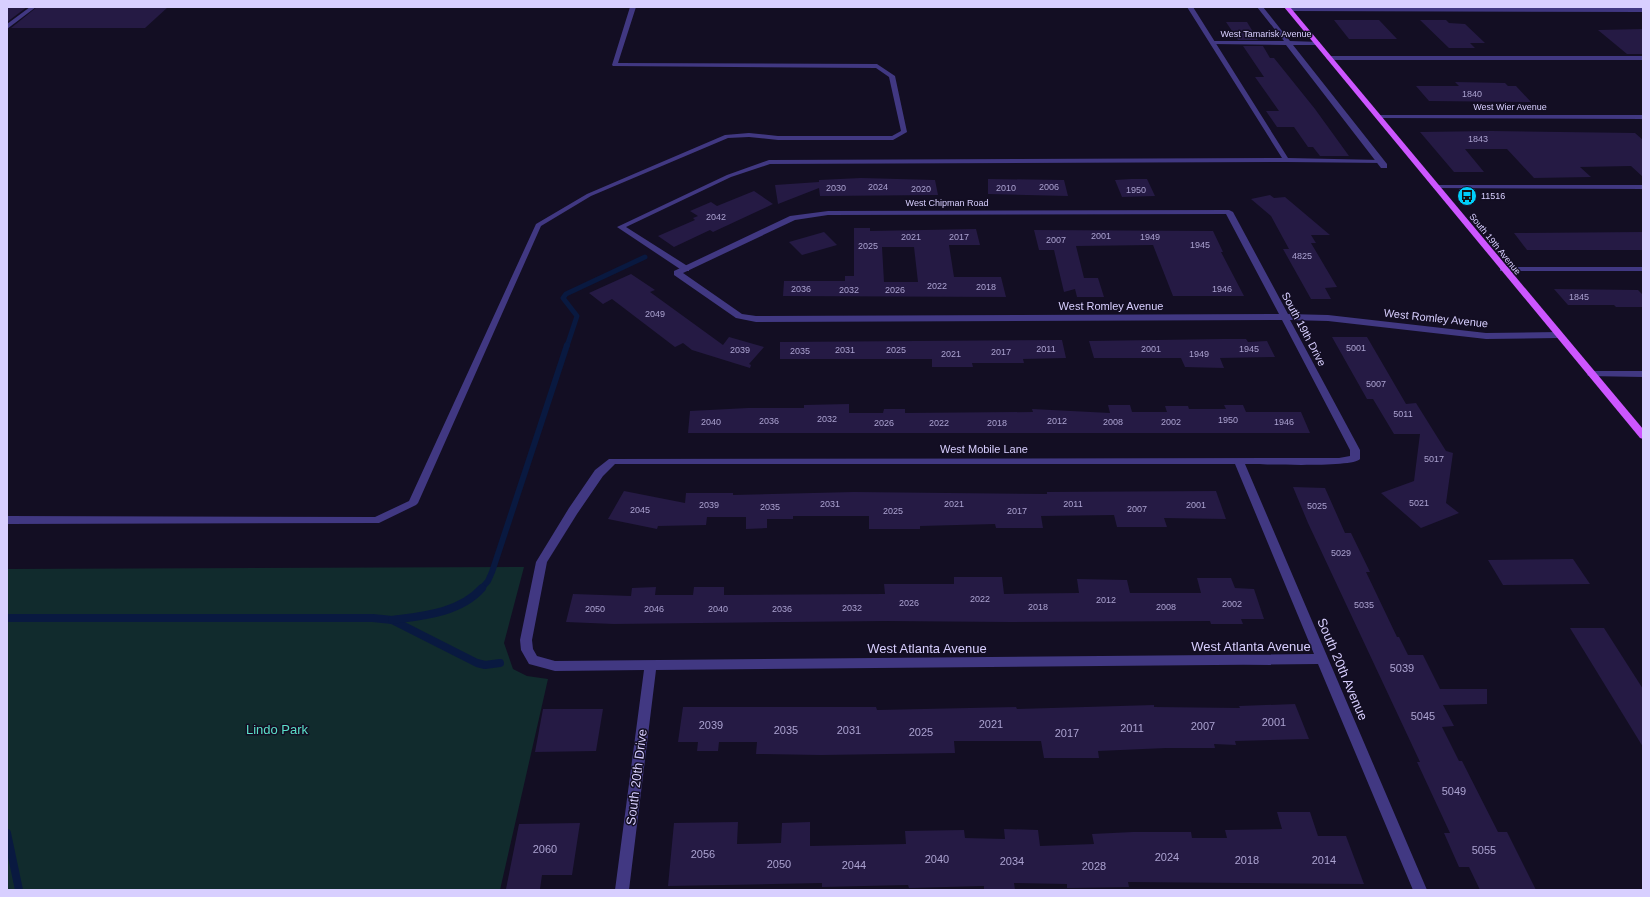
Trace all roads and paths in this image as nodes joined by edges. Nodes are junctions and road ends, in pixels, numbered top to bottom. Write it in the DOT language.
graph roads {
  1 [pos="34,7"];
  2 [pos="633,7"];
  3 [pos="1190,7"];
  4 [pos="1260,7"];
  5 [pos="1288,8"];
  6 [pos="1643,10"];
  7 [pos="7,27"];
  8 [pos="1214,43"];
  9 [pos="1289,43"];
  10 [pos="1318,44"];
  11 [pos="1329,58"];
  12 [pos="1643,58"];
  13 [pos="1377,116"];
  14 [pos="1643,117"];
  15 [pos="1286,160"];
  16 [pos="1383,164"];
  17 [pos="1435,187"];
  18 [pos="1643,187"];
  19 [pos="1229,212"];
  20 [pos="686,269"];
  21 [pos="1502,269"];
  22 [pos="1643,269"];
  23 [pos="677,273"];
  24 [pos="1284,317"];
  25 [pos="1559,335"];
  26 [pos="1591,374"];
  27 [pos="1643,374"];
  28 [pos="1643,436"];
  29 [pos="1355,459"];
  30 [pos="1238,460"];
  31 [pos="7,520"];
  32 [pos="1322,659"];
  33 [pos="533,660"];
  34 [pos="651,664"];
  35 [pos="622,890"];
  36 [pos="1420,890"];
  1 -- 7 [label="lane"];
  2 -- 31 [label="lane"];
  3 -- 8 [label="lane"];
  4 -- 9 [label="street"];
  5 -- 6 [label="street"];
  5 -- 10 [label="main road, South 19th Avenue"];
  8 -- 9 [label="street, West Tamarisk Avenue"];
  8 -- 15 [label="lane"];
  9 -- 10 [label="street, West Tamarisk Avenue"];
  9 -- 16 [label="street"];
  10 -- 11 [label="main road, South 19th Avenue"];
  11 -- 12 [label="lane"];
  11 -- 13 [label="main road, South 19th Avenue"];
  13 -- 14 [label="street, West Wier Avenue"];
  13 -- 17 [label="main road, South 19th Avenue"];
  15 -- 16 [label="lane"];
  15 -- 20 [label="lane"];
  17 -- 18 [label="lane"];
  17 -- 21 [label="main road, South 19th Avenue"];
  19 -- 20 [label="street, West Chipman Road"];
  19 -- 24 [label="street, South 19th Drive"];
  20 -- 23 [label="street, West Chipman Road"];
  21 -- 22 [label="street"];
  21 -- 25 [label="main road, South 19th Avenue"];
  23 -- 24 [label="street, West Romley Avenue"];
  24 -- 25 [label="street, West Romley Avenue"];
  24 -- 29 [label="street, South 19th Drive"];
  25 -- 26 [label="main road, South 19th Avenue"];
  26 -- 27 [label="lane"];
  26 -- 28 [label="main road, South 19th Avenue"];
  29 -- 30 [label="street, West Mobile Lane"];
  30 -- 32 [label="street, South 20th Avenue"];
  30 -- 33 [label="street, West Mobile Lane"];
  32 -- 34 [label="street, West Atlanta Avenue"];
  32 -- 36 [label="street, South 20th Avenue"];
  33 -- 34 [label="street, West Atlanta Avenue"];
  34 -- 35 [label="street, South 20th Drive"];
}
